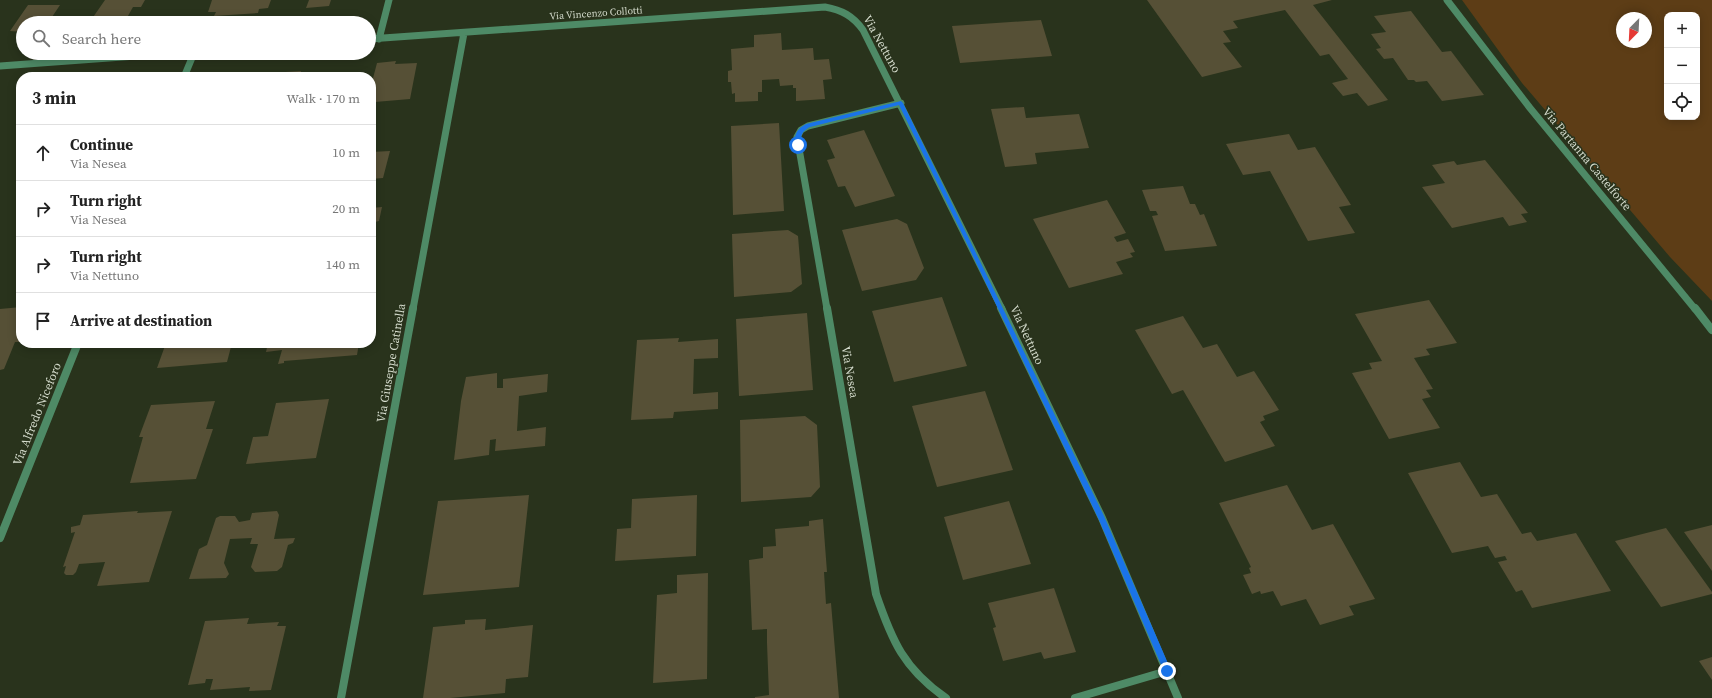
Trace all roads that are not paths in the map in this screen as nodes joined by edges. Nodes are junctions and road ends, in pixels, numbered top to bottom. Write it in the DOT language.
graph roads {
  1 [pos="388,0"];
  2 [pos="1447,0"];
  3 [pos="825,7"];
  4 [pos="464,33"];
  5 [pos="379,39"];
  6 [pos="82,60"];
  7 [pos="191,60"];
  8 [pos="0,66"];
  9 [pos="186,72"];
  10 [pos="901,103"];
  11 [pos="1712,330"];
  12 [pos="76,348"];
  13 [pos="0,538"];
  14 [pos="1167,671"];
  15 [pos="341,698"];
  16 [pos="946,698"];
  17 [pos="1075,698"];
  18 [pos="1178,698"];
  1 -- 5 [label="street"];
  2 -- 11 [label="street, Via Partanna Castelforte"];
  3 -- 4 [label="street, Via Vincenzo Collotti"];
  3 -- 10 [label="street, Via Nettuno"];
  4 -- 5 [label="street, Via Vincenzo Collotti"];
  4 -- 15 [label="street, Via Giuseppe Catinella"];
  6 -- 8 [label="street"];
  7 -- 9 [label="street"];
  10 -- 14 [label="street, Via Nettuno"];
  10 -- 16 [label="street, Via Nesea"];
  12 -- 13 [label="street, Via Alfredo Niceforo"];
  14 -- 17 [label="street"];
  14 -- 18 [label="street, Via Nettuno"];
}
